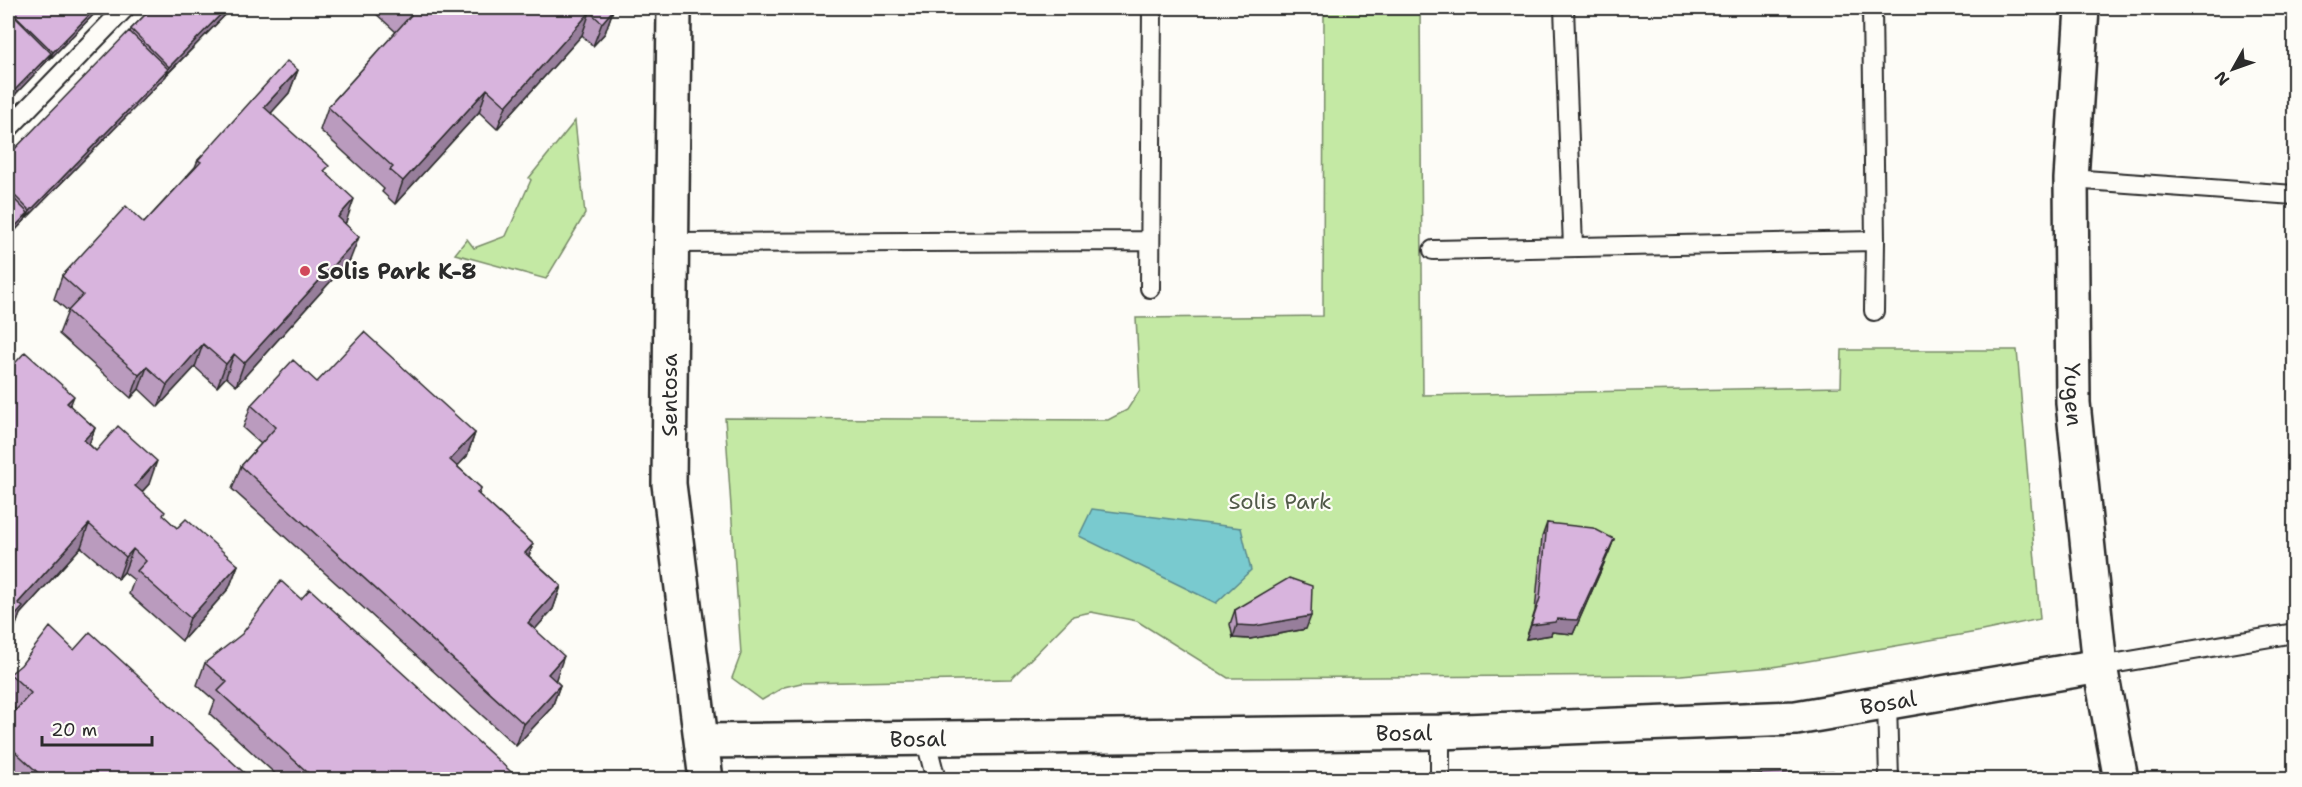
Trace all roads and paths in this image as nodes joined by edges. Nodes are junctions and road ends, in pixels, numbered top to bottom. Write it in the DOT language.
graph roads {
  1 [pos="125,8"];
  2 [pos="674,8"];
  3 [pos="1152,8"];
  4 [pos="1564,8"];
  5 [pos="1872,8"];
  6 [pos="2082,8"];
  7 [pos="8,129"];
  8 [pos="2072,179"];
  9 [pos="2295,195"];
  10 [pos="1150,241"];
  11 [pos="1875,241"];
  12 [pos="670,243"];
  13 [pos="1572,247"];
  14 [pos="1433,249"];
  15 [pos="1150,288"];
  16 [pos="1874,311"];
  17 [pos="2295,633"];
  18 [pos="2100,666"];
  19 [pos="1887,702"];
  20 [pos="1440,732"];
  21 [pos="926,737"];
  22 [pos="702,741"];
  23 [pos="706,780"];
  24 [pos="936,780"];
  25 [pos="1440,780"];
  26 [pos="1889,780"];
  27 [pos="2121,780"];
  1 -- 7 [label="lane"];
  2 -- 12 [label="street, Sentosa"];
  3 -- 10 [label="lane"];
  4 -- 13 [label="lane"];
  5 -- 11 [label="lane"];
  6 -- 8 [label="street, Yugen"];
  8 -- 9 [label="lane"];
  8 -- 18 [label="street, Yugen"];
  10 -- 12 [label="lane"];
  10 -- 15 [label="lane"];
  11 -- 13 [label="lane"];
  11 -- 16 [label="lane"];
  12 -- 22 [label="street, Sentosa"];
  13 -- 14 [label="lane"];
  17 -- 18 [label="lane"];
  18 -- 19 [label="street, Bosal"];
  18 -- 27 [label="street, Yugen"];
  19 -- 20 [label="street, Bosal"];
  19 -- 26 [label="lane"];
  20 -- 21 [label="street, Bosal"];
  20 -- 25 [label="lane"];
  21 -- 22 [label="street, Bosal"];
  21 -- 24 [label="lane"];
  22 -- 23 [label="street, Sentosa"];
}
